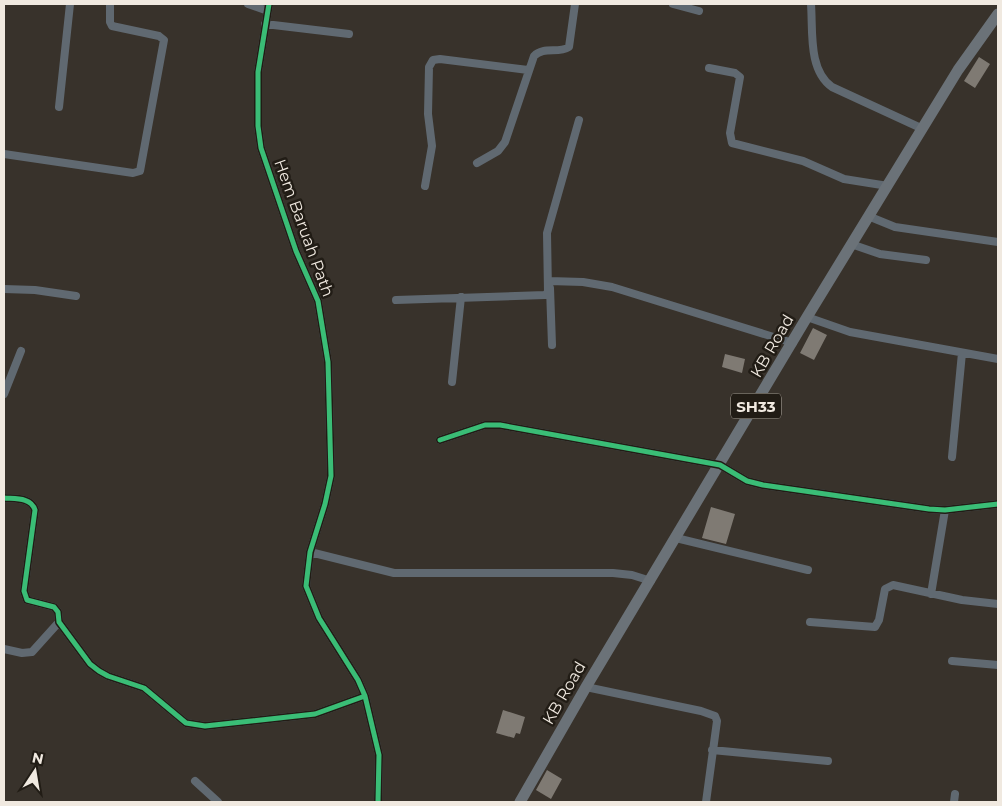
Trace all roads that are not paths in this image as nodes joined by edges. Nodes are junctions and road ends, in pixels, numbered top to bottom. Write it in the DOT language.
graph roads {
  1 [pos="70,4"];
  2 [pos="110,4"];
  3 [pos="248,4"];
  4 [pos="575,4"];
  5 [pos="673,4"];
  6 [pos="812,4"];
  7 [pos="268,8"];
  8 [pos="699,11"];
  9 [pos="998,14"];
  10 [pos="265,24"];
  11 [pos="349,34"];
  12 [pos="709,68"];
  13 [pos="528,70"];
  14 [pos="59,107"];
  15 [pos="579,120"];
  16 [pos="923,129"];
  17 [pos="4,154"];
  18 [pos="477,163"];
  19 [pos="425,186"];
  20 [pos="888,186"];
  21 [pos="868,216"];
  22 [pos="998,242"];
  23 [pos="851,244"];
  24 [pos="926,260"];
  25 [pos="550,285"];
  26 [pos="4,289"];
  27 [pos="76,296"];
  28 [pos="461,297"];
  29 [pos="396,300"];
  30 [pos="807,317"];
  31 [pos="793,343"];
  32 [pos="552,345"];
  33 [pos="21,351"];
  34 [pos="962,353"];
  35 [pos="998,359"];
  36 [pos="452,382"];
  37 [pos="4,394"];
  38 [pos="440,440"];
  39 [pos="952,456"];
  40 [pos="720,465"];
  41 [pos="4,498"];
  42 [pos="998,504"];
  43 [pos="945,510"];
  44 [pos="676,538"];
  45 [pos="310,552"];
  46 [pos="808,570"];
  47 [pos="651,581"];
  48 [pos="931,594"];
  49 [pos="998,604"];
  50 [pos="59,622"];
  51 [pos="810,622"];
  52 [pos="4,649"];
  53 [pos="952,661"];
  54 [pos="998,665"];
  55 [pos="586,687"];
  56 [pos="365,696"];
  57 [pos="712,750"];
  58 [pos="828,761"];
  59 [pos="195,781"];
  60 [pos="218,802"];
  61 [pos="378,802"];
  62 [pos="520,802"];
  63 [pos="706,802"];
  1 -- 14 [label="street"];
  2 -- 17 [label="street"];
  3 -- 7 [label="street"];
  4 -- 13 [label="street"];
  5 -- 8 [label="street"];
  6 -- 16 [label="street"];
  7 -- 10 [label="street, Hem Baruah Path"];
  9 -- 16 [label="main road, KB Road / SH33"];
  10 -- 11 [label="street"];
  10 -- 45 [label="street, Hem Baruah Path"];
  12 -- 20 [label="street"];
  13 -- 18 [label="street"];
  13 -- 19 [label="street"];
  15 -- 25 [label="street"];
  16 -- 20 [label="main road, KB Road / SH33"];
  20 -- 21 [label="main road, KB Road / SH33"];
  21 -- 22 [label="street"];
  21 -- 23 [label="main road, KB Road / SH33"];
  23 -- 24 [label="street"];
  23 -- 30 [label="main road, KB Road / SH33"];
  25 -- 28 [label="street"];
  25 -- 31 [label="street"];
  25 -- 32 [label="street"];
  26 -- 27 [label="street"];
  28 -- 29 [label="street"];
  28 -- 36 [label="street"];
  30 -- 31 [label="main road, KB Road / SH33"];
  30 -- 34 [label="street"];
  31 -- 40 [label="main road, KB Road / SH33"];
  33 -- 37 [label="street"];
  34 -- 35 [label="street"];
  34 -- 39 [label="street"];
  38 -- 40 [label="street"];
  40 -- 43 [label="street"];
  40 -- 44 [label="main road, KB Road / SH33"];
  41 -- 50 [label="street"];
  42 -- 43 [label="street"];
  43 -- 48 [label="street"];
  44 -- 46 [label="street"];
  44 -- 47 [label="main road, KB Road / SH33"];
  45 -- 47 [label="street"];
  45 -- 56 [label="street, Hem Baruah Path"];
  47 -- 55 [label="main road, KB Road / SH33"];
  48 -- 49 [label="street"];
  48 -- 51 [label="street"];
  50 -- 52 [label="street"];
  50 -- 56 [label="street"];
  53 -- 54 [label="street"];
  55 -- 57 [label="street"];
  55 -- 62 [label="main road, KB Road / SH33"];
  56 -- 61 [label="street, Hem Baruah Path"];
  57 -- 58 [label="street"];
  57 -- 63 [label="street"];
  59 -- 60 [label="street"];
}
